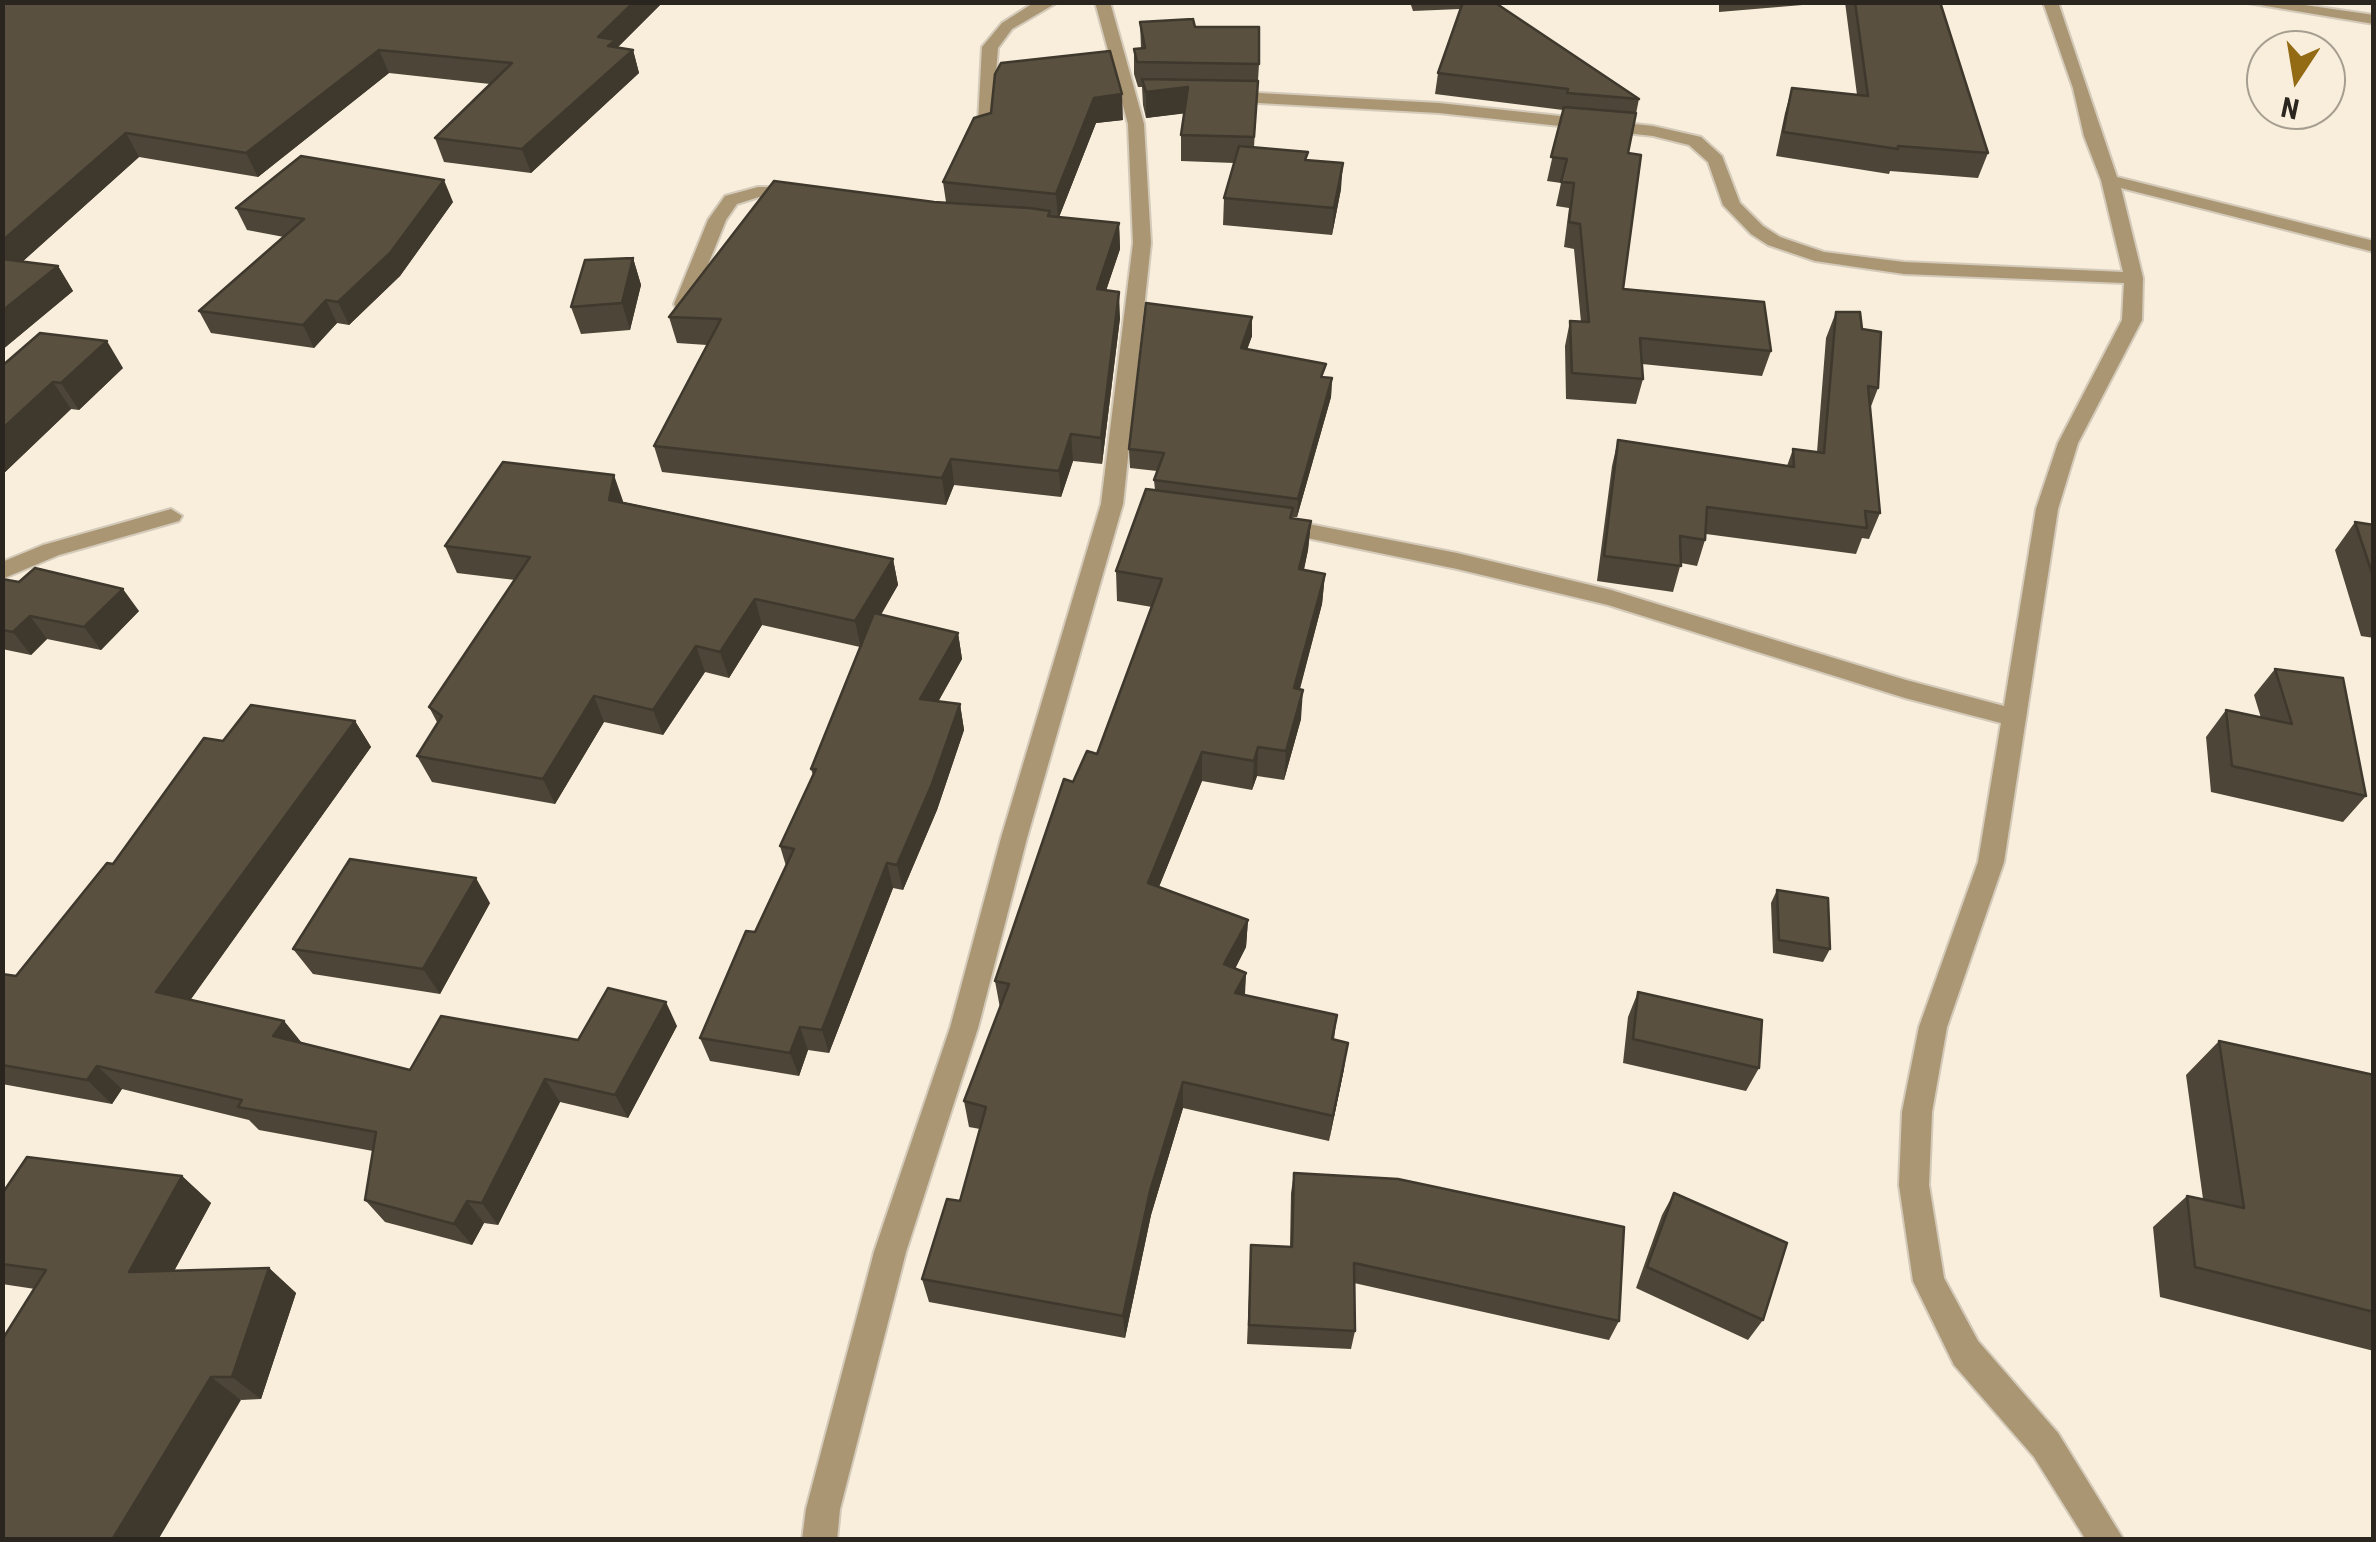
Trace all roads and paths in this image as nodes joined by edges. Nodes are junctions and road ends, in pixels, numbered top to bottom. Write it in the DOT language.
graph roads {
  1 [pos="1051,2"];
  2 [pos="1102,2"];
  3 [pos="2050,2"];
  4 [pos="2250,2"];
  5 [pos="2374,20"];
  6 [pos="1211,96"];
  7 [pos="983,137"];
  8 [pos="2110,180"];
  9 [pos="826,196"];
  10 [pos="2374,247"];
  11 [pos="2134,278"];
  12 [pos="683,304"];
  13 [pos="170,516"];
  14 [pos="1259,523"];
  15 [pos="2,570"];
  16 [pos="2012,716"];
  17 [pos="818,1540"];
  18 [pos="2108,1540"];
  1 -- 7 [label="street"];
  2 -- 17 [label="street"];
  3 -- 8 [label="street"];
  4 -- 5 [label="street"];
  6 -- 11 [label="street"];
  8 -- 10 [label="street"];
  8 -- 11 [label="street"];
  9 -- 12 [label="street"];
  11 -- 16 [label="street"];
  13 -- 15 [label="street"];
  14 -- 16 [label="street"];
  16 -- 18 [label="street"];
}
